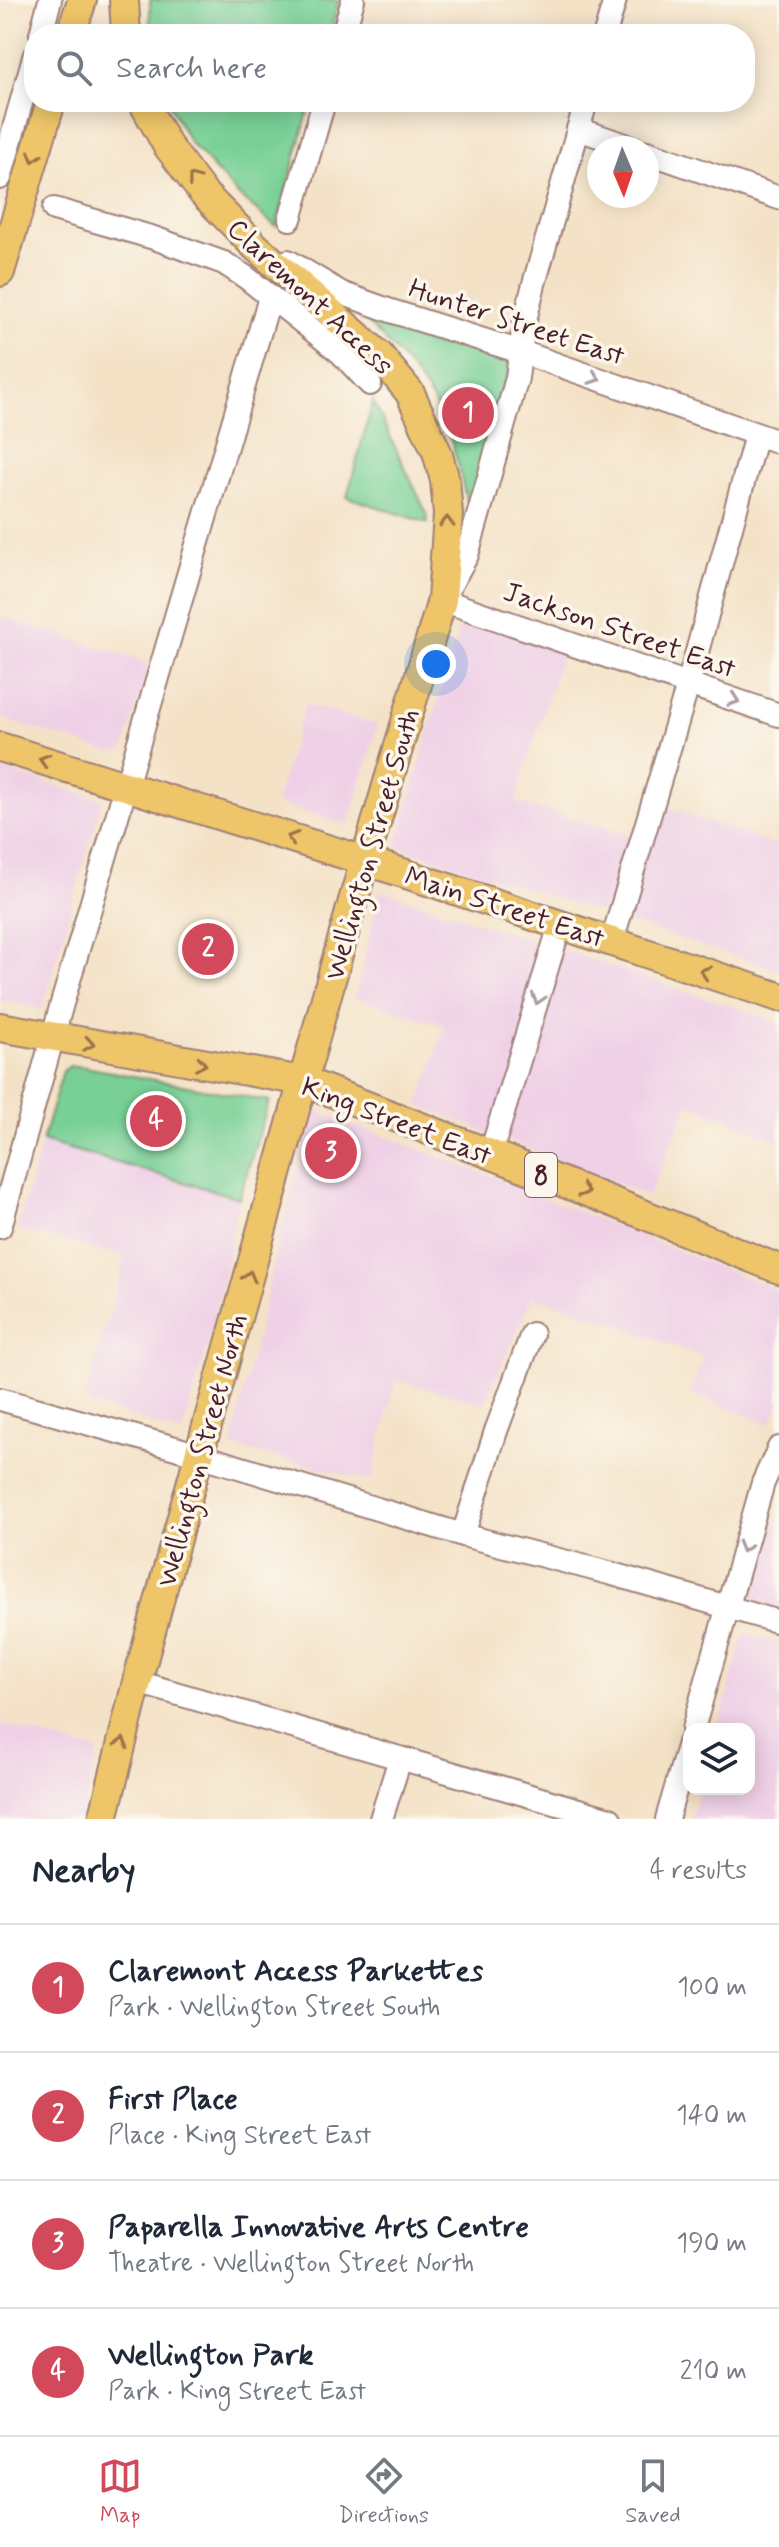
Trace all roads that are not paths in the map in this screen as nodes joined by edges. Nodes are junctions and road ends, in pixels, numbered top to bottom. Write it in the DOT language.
graph roads {
  1 [pos="50,0"];
  2 [pos="82,0"];
  3 [pos="124,0"];
  4 [pos="353,0"];
  5 [pos="615,0"];
  6 [pos="44,24"];
  7 [pos="74,24"];
  8 [pos="125,24"];
  9 [pos="346,24"];
  10 [pos="608,24"];
  11 [pos="24,93"];
  12 [pos="48,112"];
  13 [pos="149,112"];
  14 [pos="321,112"];
  15 [pos="583,112"];
  16 [pos="578,129"];
  17 [pos="599,136"];
  18 [pos="659,156"];
  19 [pos="0,178"];
  20 [pos="779,198"];
  21 [pos="54,209"];
  22 [pos="290,219"];
  23 [pos="246,236"];
  24 [pos="0,272"];
  25 [pos="270,297"];
  26 [pos="521,352"];
  27 [pos="370,384"];
  28 [pos="756,435"];
  29 [pos="779,442"];
  30 [pos="442,600"];
  31 [pos="688,685"];
  32 [pos="779,715"];
  33 [pos="0,747"];
  34 [pos="127,785"];
  35 [pos="366,862"];
  36 [pos="560,925"];
  37 [pos="612,941"];
  38 [pos="779,997"];
  39 [pos="0,1027"];
  40 [pos="52,1037"];
  41 [pos="303,1081"];
  42 [pos="490,1156"];
  43 [pos="0,1227"];
  44 [pos="779,1269"];
  45 [pos="532,1334"];
  46 [pos="0,1399"];
  47 [pos="779,1448"];
  48 [pos="199,1455"];
  49 [pos="463,1535"];
  50 [pos="727,1608"];
  51 [pos="779,1622"];
  52 [pos="137,1682"];
  53 [pos="695,1723"];
  54 [pos="400,1759"];
  55 [pos="683,1764"];
  56 [pos="103,1819"];
  57 [pos="381,1819"];
  58 [pos="610,1819"];
  59 [pos="667,1819"];
  1 -- 6 [label="street"];
  2 -- 7 [label="main road"];
  3 -- 8 [label="main road"];
  4 -- 9 [label="street"];
  5 -- 10 [label="street"];
  11 -- 19 [label="street"];
  12 -- 24 [label="main road, one-way"];
  23 -- 13 [label="main road, Claremont Access, one-way"];
  14 -- 22 [label="street"];
  15 -- 16 [label="street, Wellington Street South"];
  16 -- 17 [label="street"];
  16 -- 26 [label="street, Wellington Street South"];
  18 -- 20 [label="street"];
  21 -- 25 [label="street"];
  23 -- 26 [label="street, Hunter Street East"];
  30 -- 23 [label="main road, Claremont Access, one-way"];
  25 -- 27 [label="street"];
  25 -- 34 [label="street"];
  26 -- 28 [label="street, Hunter Street East, one-way"];
  26 -- 30 [label="street, Wellington Street South"];
  28 -- 29 [label="street, Hunter Street East"];
  28 -- 31 [label="street"];
  30 -- 31 [label="street, Jackson Street East"];
  30 -- 35 [label="main road, Wellington Street South"];
  31 -- 32 [label="street, Jackson Street East, one-way"];
  31 -- 37 [label="street"];
  34 -- 33 [label="main road, Main Street East, one-way"];
  35 -- 34 [label="main road, Main Street East, one-way"];
  34 -- 40 [label="street"];
  35 -- 36 [label="main road, Main Street East"];
  35 -- 41 [label="main road, Wellington Street South"];
  36 -- 37 [label="main road, Main Street East"];
  36 -- 42 [label="street, one-way"];
  38 -- 37 [label="main road, Main Street East, one-way"];
  39 -- 40 [label="main road, King Street East / 8"];
  40 -- 41 [label="main road, King Street East / 8, one-way"];
  40 -- 43 [label="street"];
  41 -- 42 [label="main road, King Street East / 8"];
  48 -- 41 [label="main road, Wellington Street North, one-way"];
  42 -- 44 [label="main road, King Street East / 8, one-way"];
  45 -- 49 [label="street"];
  46 -- 48 [label="street"];
  47 -- 50 [label="street, one-way"];
  48 -- 49 [label="street"];
  48 -- 52 [label="main road, Wellington Street North"];
  49 -- 50 [label="street"];
  50 -- 51 [label="street"];
  50 -- 53 [label="street"];
  52 -- 54 [label="street"];
  56 -- 52 [label="main road, Wellington Street North, one-way"];
  54 -- 57 [label="street"];
  54 -- 58 [label="street"];
  55 -- 59 [label="street"];
}
